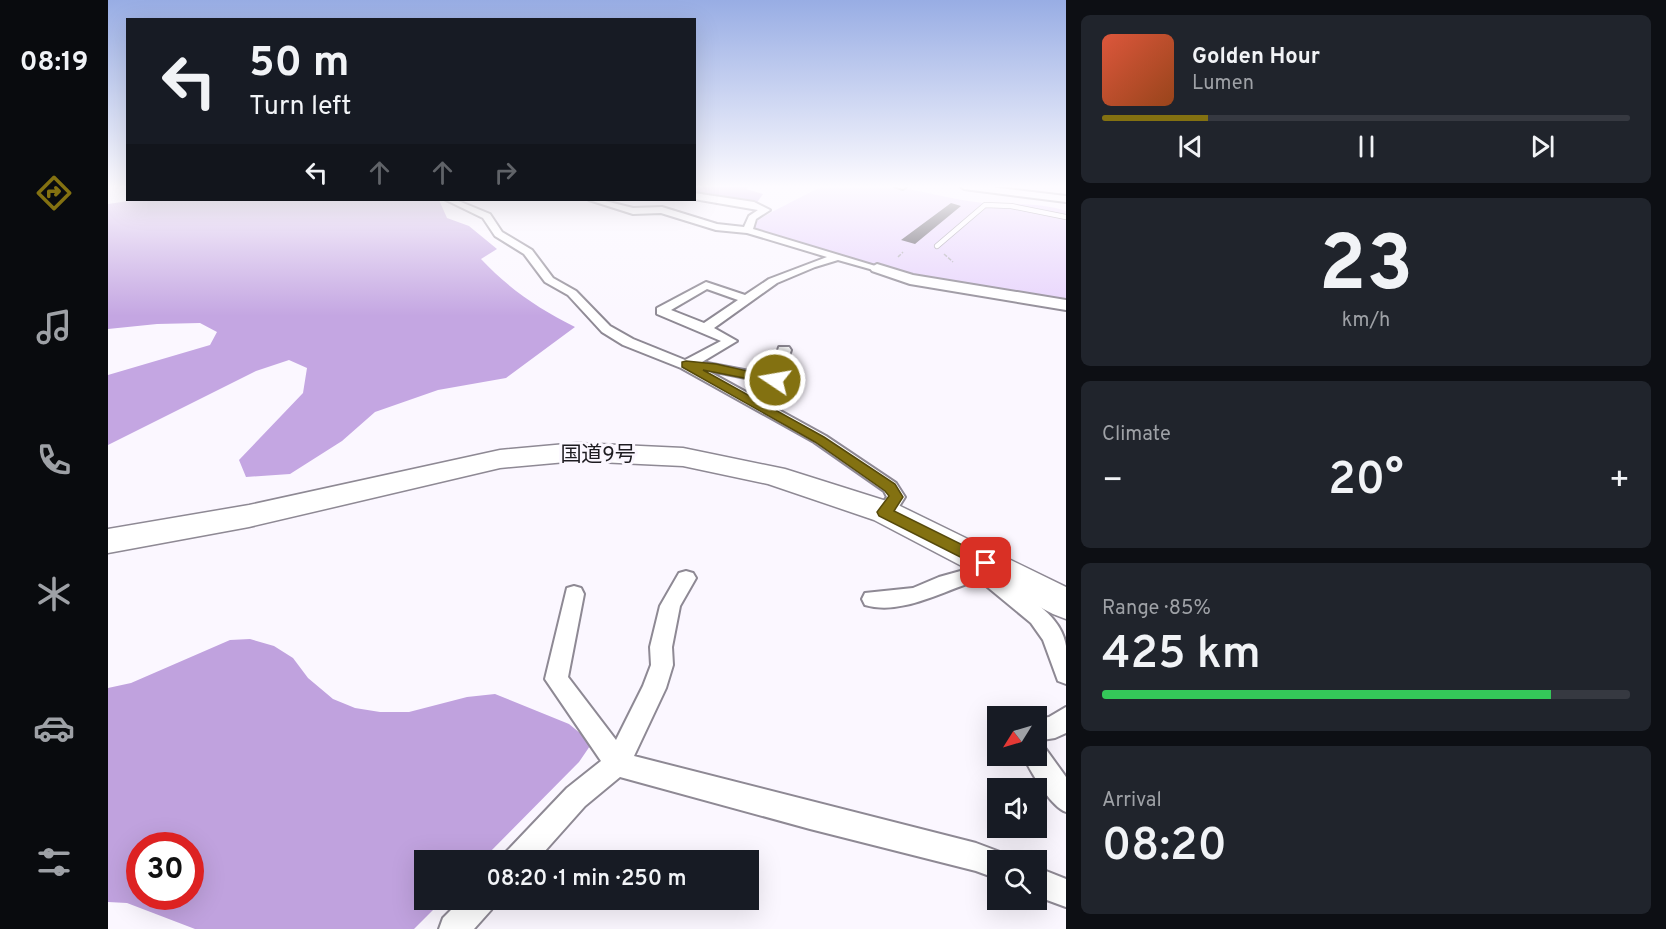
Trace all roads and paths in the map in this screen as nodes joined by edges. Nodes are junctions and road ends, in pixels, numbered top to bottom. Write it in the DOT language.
graph roads {
  1 [pos="495,229"];
  2 [pos="741,229"];
  3 [pos="957,229"];
  4 [pos="748,230"];
  5 [pos="937,246"];
  6 [pos="903,252"];
  7 [pos="944,254"];
  8 [pos="898,256"];
  9 [pos="838,257"];
  10 [pos="953,262"];
  11 [pos="877,268"];
  12 [pos="746,299"];
  13 [pos="1066,305"];
  14 [pos="705,328"];
  15 [pos="784,350"];
  16 [pos="686,365"];
  17 [pos="885,512"];
  18 [pos="108,541"];
  19 [pos="985,568"];
  20 [pos="686,578"];
  21 [pos="574,594"];
  22 [pos="872,599"];
  23 [pos="1066,604"];
  24 [pos="1066,674"];
  25 [pos="1066,718"];
  26 [pos="1047,728"];
  27 [pos="617,764"];
  28 [pos="1043,766"];
  29 [pos="1066,800"];
  30 [pos="527,850"];
  31 [pos="987,861"];
  32 [pos="1047,885"];
  33 [pos="1066,893"];
  34 [pos="472,910"];
  35 [pos="454,929"];
  1 -- 16 [label="street"];
  2 -- 4 [label="street"];
  3 -- 5 [label="lane"];
  4 -- 9 [label="street"];
  6 -- 8 [label="path"];
  7 -- 10 [label="path"];
  9 -- 11 [label="street"];
  9 -- 12 [label="street"];
  11 -- 13 [label="street"];
  12 -- 14 [label="street"];
  12 -- 14 [label="street"];
  14 -- 16 [label="street"];
  15 -- 16 [label="street"];
  16 -- 17 [label="street"];
  17 -- 18 [label="highway, 国道9号"];
  17 -- 19 [label="highway, 国道9号"];
  19 -- 22 [label="street"];
  19 -- 23 [label="highway, 国道9号"];
  19 -- 24 [label="street"];
  20 -- 27 [label="street"];
  21 -- 27 [label="street"];
  25 -- 26 [label="street"];
  27 -- 30 [label="street"];
  27 -- 31 [label="street"];
  28 -- 29 [label="street"];
  32 -- 33 [label="street"];
  34 -- 35 [label="street"];
}
